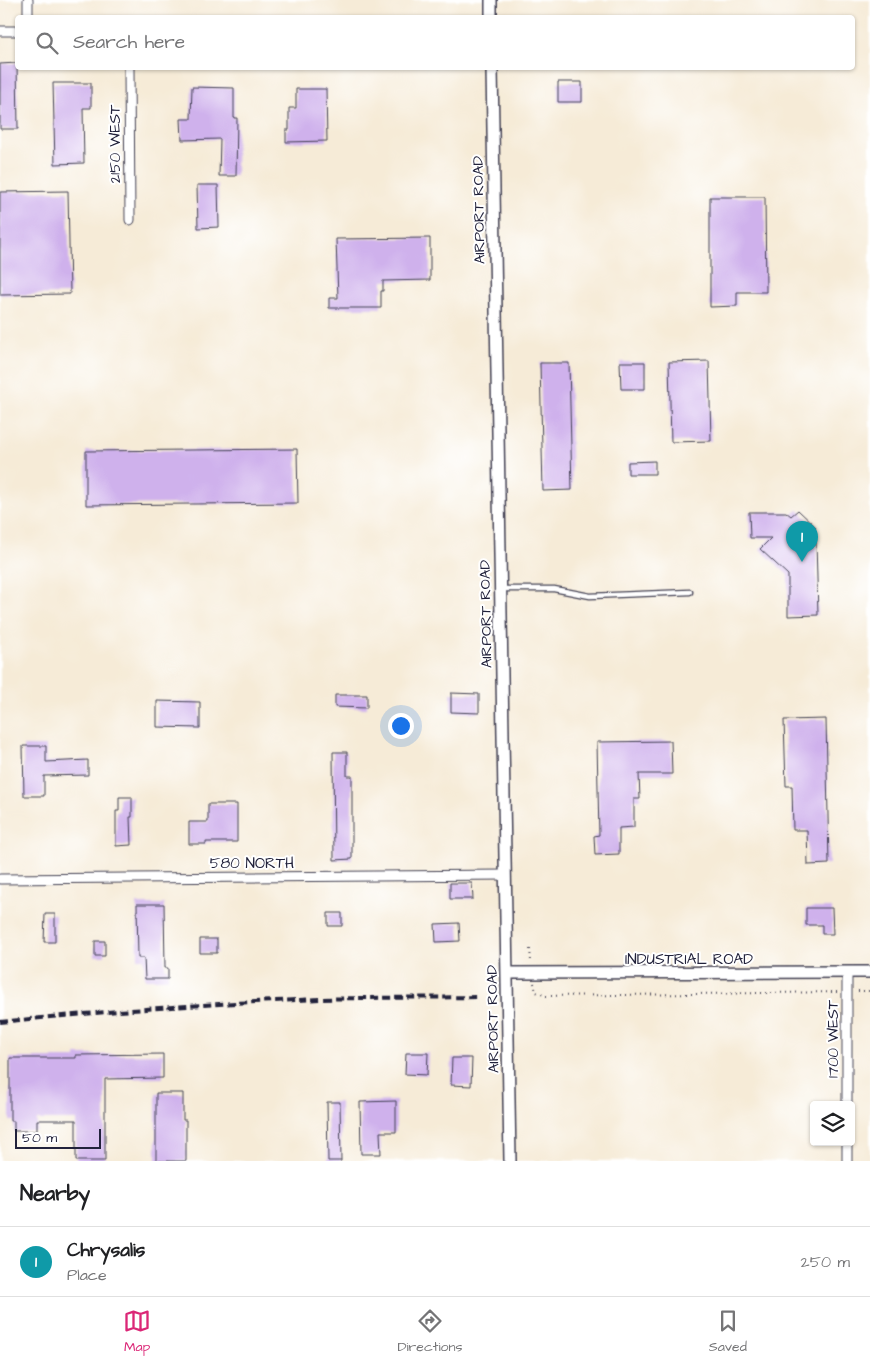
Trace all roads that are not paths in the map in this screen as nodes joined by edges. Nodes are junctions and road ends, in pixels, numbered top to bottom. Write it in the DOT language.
graph roads {
  1 [pos="28,0"];
  2 [pos="491,0"];
  3 [pos="28,15"];
  4 [pos="491,15"];
  5 [pos="0,31"];
  6 [pos="15,31"];
  7 [pos="128,70"];
  8 [pos="492,70"];
  9 [pos="130,220"];
  10 [pos="500,589"];
  11 [pos="690,592"];
  12 [pos="505,875"];
  13 [pos="0,879"];
  14 [pos="870,972"];
  15 [pos="507,973"];
  16 [pos="847,973"];
  17 [pos="847,1101"];
  18 [pos="847,1146"];
  19 [pos="510,1161"];
  20 [pos="847,1161"];
  1 -- 3 [label="street"];
  2 -- 4 [label="street"];
  5 -- 6 [label="street"];
  7 -- 9 [label="street, 2150 WEST"];
  8 -- 10 [label="street, AIRPORT ROAD"];
  10 -- 11 [label="lane"];
  10 -- 12 [label="street, AIRPORT ROAD"];
  12 -- 13 [label="street, 580 NORTH"];
  12 -- 15 [label="street, AIRPORT ROAD"];
  14 -- 16 [label="street, INDUSTRIAL ROAD"];
  15 -- 16 [label="street, INDUSTRIAL ROAD"];
  15 -- 19 [label="street, AIRPORT ROAD"];
  16 -- 17 [label="street, 1700 WEST"];
  18 -- 20 [label="street"];
}
